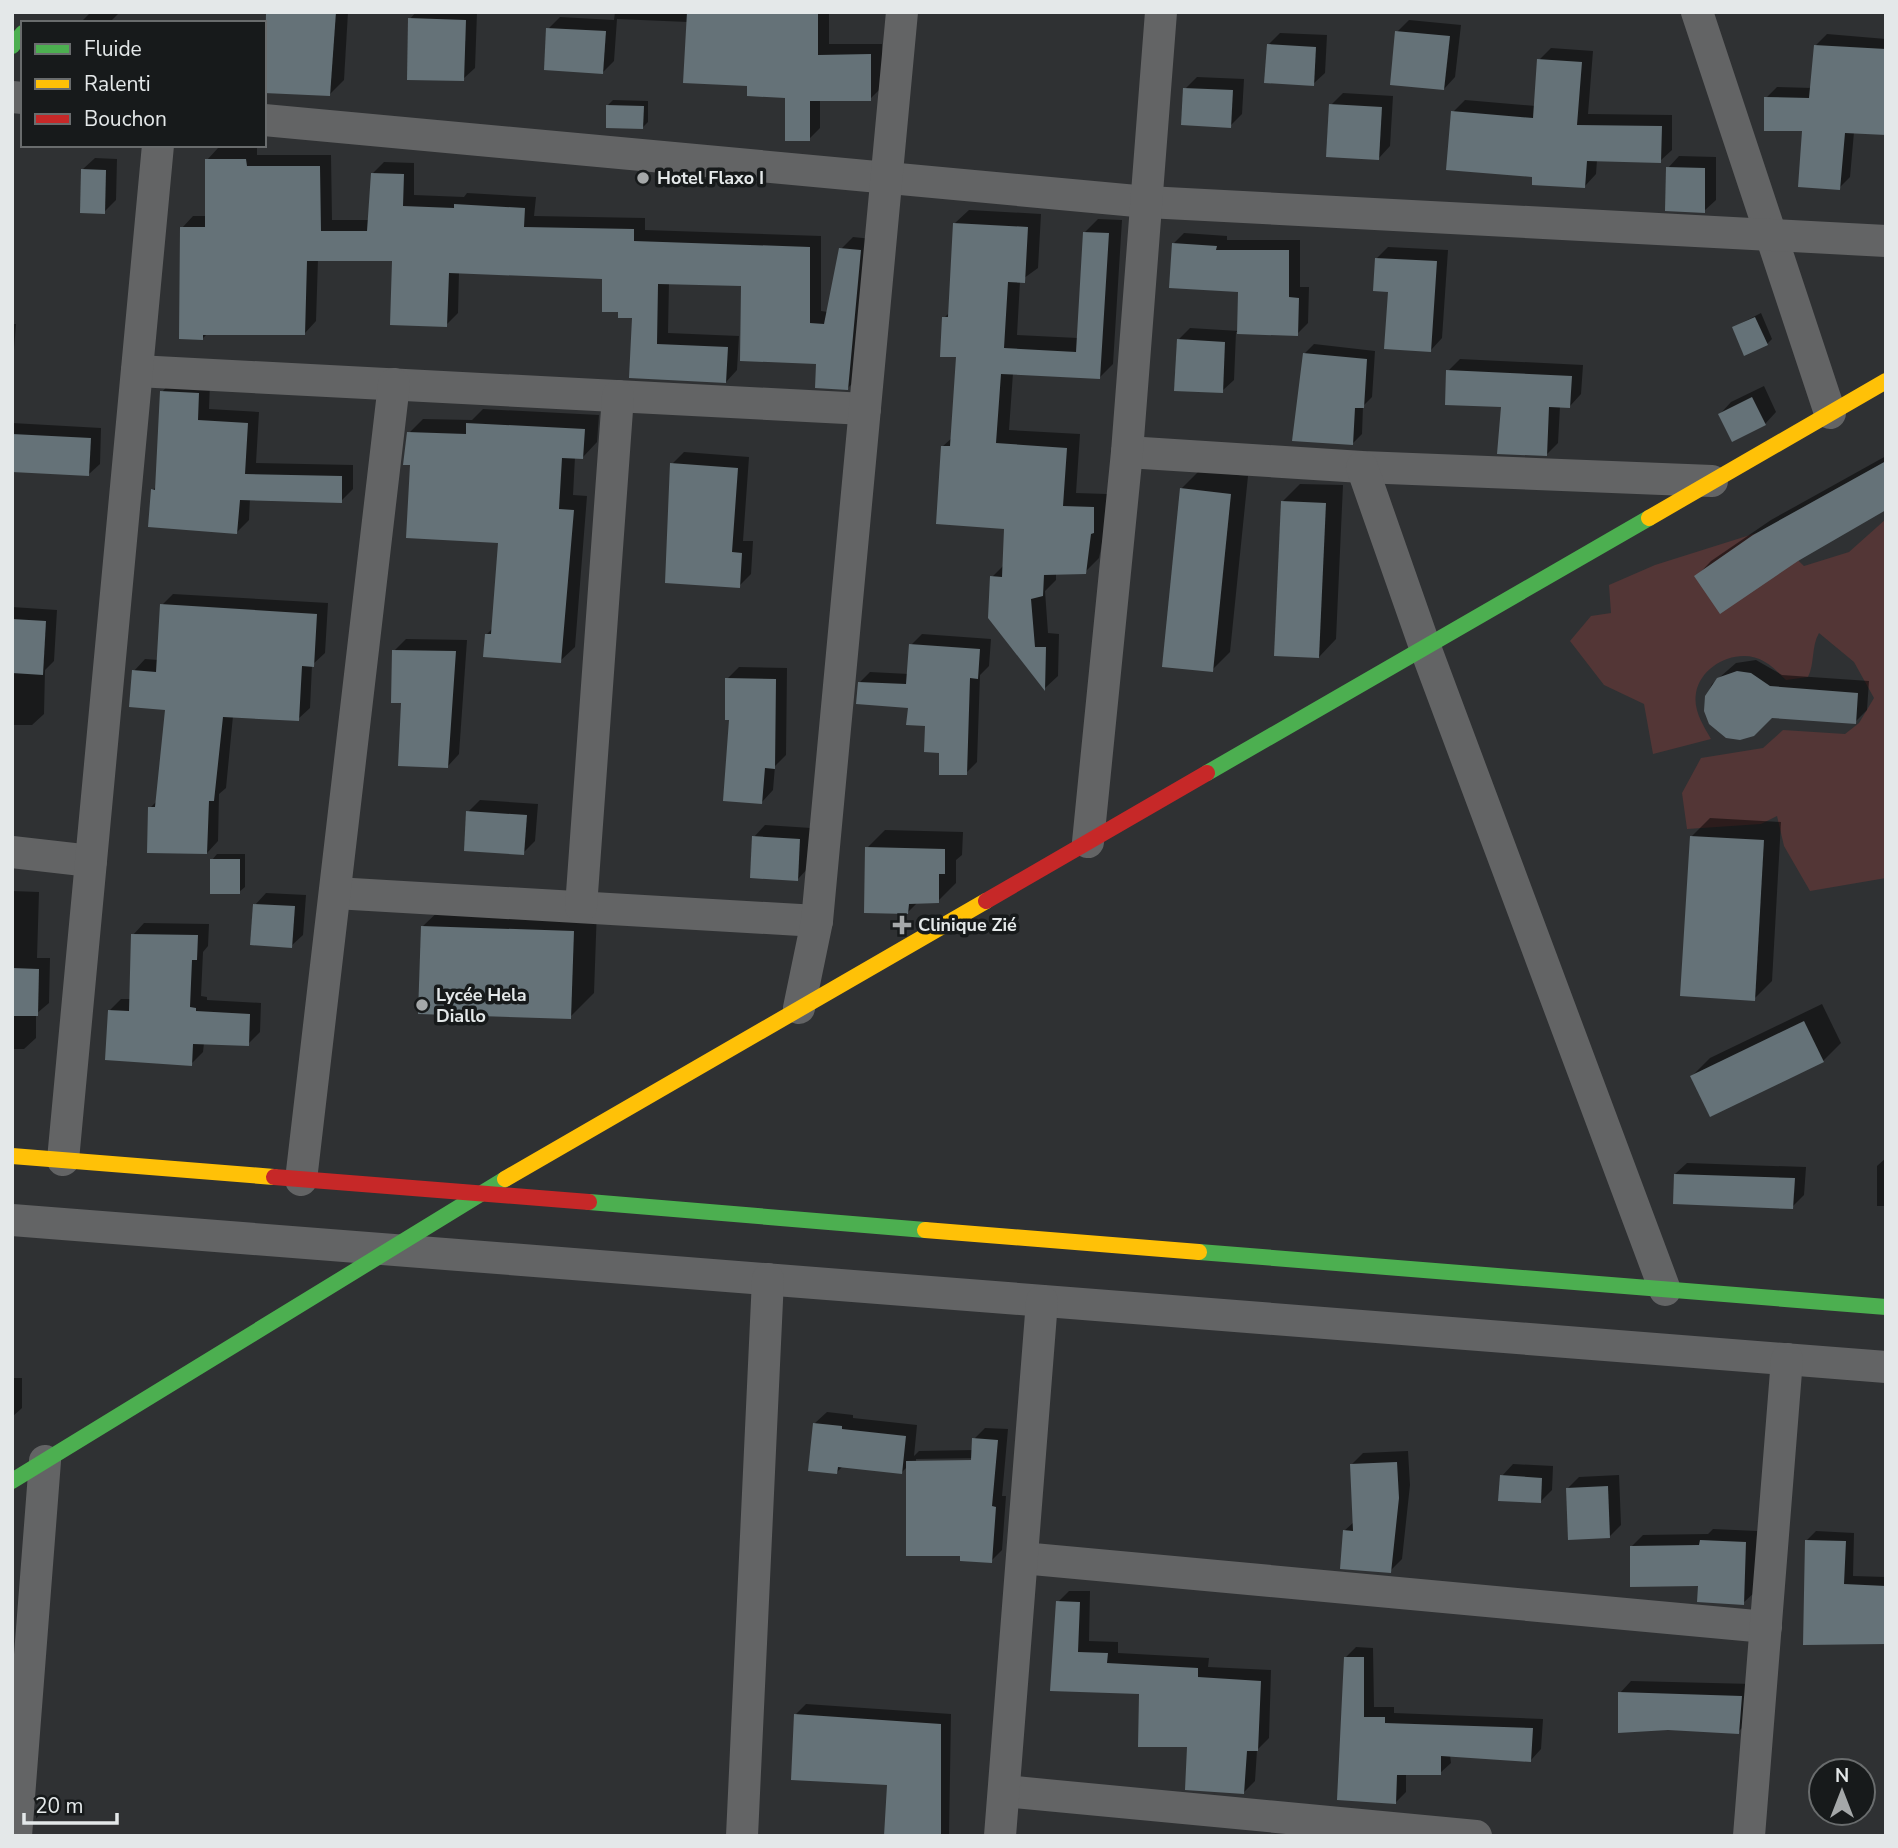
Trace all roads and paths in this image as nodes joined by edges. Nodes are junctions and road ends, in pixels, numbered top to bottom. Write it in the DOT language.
graph roads {
  1 [pos="902,12"];
  2 [pos="1161,12"];
  3 [pos="1697,12"];
  4 [pos="266,120"];
  5 [pos="158,147"];
  6 [pos="887,178"];
  7 [pos="1147,202"];
  8 [pos="1771,234"];
  9 [pos="1886,241"];
  10 [pos="137,371"];
  11 [pos="1886,381"];
  12 [pos="394,384"];
  13 [pos="618,396"];
  14 [pos="865,408"];
  15 [pos="1830,413"];
  16 [pos="1127,452"];
  17 [pos="1362,467"];
  18 [pos="1712,481"];
  19 [pos="1425,647"];
  20 [pos="1088,842"];
  21 [pos="12,852"];
  22 [pos="91,860"];
  23 [pos="335,893"];
  24 [pos="581,907"];
  25 [pos="817,921"];
  26 [pos="799,1008"];
  27 [pos="12,1156"];
  28 [pos="63,1160"];
  29 [pos="300,1180"];
  30 [pos="478,1194"];
  31 [pos="12,1220"];
  32 [pos="388,1250"];
  33 [pos="768,1279"];
  34 [pos="1665,1290"];
  35 [pos="1042,1301"];
  36 [pos="1886,1307"];
  37 [pos="1787,1359"];
  38 [pos="1886,1367"];
  39 [pos="45,1461"];
  40 [pos="12,1481"];
  41 [pos="1021,1558"];
  42 [pos="1766,1627"];
  43 [pos="1003,1791"];
  44 [pos="16,1836"];
  45 [pos="742,1836"];
  46 [pos="1000,1836"];
  47 [pos="1476,1836"];
  48 [pos="1749,1836"];
  1 -- 6 [label="street"];
  2 -- 7 [label="street"];
  3 -- 8 [label="street"];
  4 -- 6 [label="street"];
  5 -- 10 [label="street"];
  6 -- 7 [label="street"];
  6 -- 14 [label="street"];
  7 -- 8 [label="street"];
  7 -- 16 [label="street"];
  8 -- 9 [label="street"];
  8 -- 15 [label="street"];
  10 -- 12 [label="street"];
  10 -- 22 [label="street"];
  11 -- 15 [label="street"];
  12 -- 13 [label="street"];
  12 -- 23 [label="street"];
  13 -- 14 [label="street"];
  13 -- 24 [label="street"];
  14 -- 25 [label="street"];
  15 -- 18 [label="street"];
  16 -- 17 [label="street"];
  16 -- 20 [label="street"];
  17 -- 18 [label="street"];
  17 -- 19 [label="street"];
  18 -- 19 [label="street"];
  19 -- 20 [label="street"];
  19 -- 34 [label="street"];
  20 -- 26 [label="street"];
  21 -- 22 [label="street"];
  22 -- 28 [label="street"];
  23 -- 24 [label="street"];
  23 -- 29 [label="street"];
  24 -- 25 [label="street"];
  25 -- 26 [label="street"];
  26 -- 30 [label="street"];
  27 -- 28 [label="street"];
  28 -- 29 [label="street"];
  29 -- 30 [label="street"];
  30 -- 32 [label="street"];
  30 -- 34 [label="street"];
  31 -- 32 [label="street"];
  32 -- 33 [label="street"];
  32 -- 39 [label="street"];
  33 -- 35 [label="street"];
  33 -- 45 [label="street"];
  34 -- 36 [label="street"];
  35 -- 37 [label="street"];
  35 -- 41 [label="street"];
  37 -- 38 [label="street"];
  37 -- 42 [label="street"];
  39 -- 40 [label="street"];
  39 -- 44 [label="street"];
  41 -- 42 [label="street"];
  41 -- 43 [label="street"];
  42 -- 48 [label="street"];
  43 -- 46 [label="street"];
  43 -- 47 [label="street"];
}
